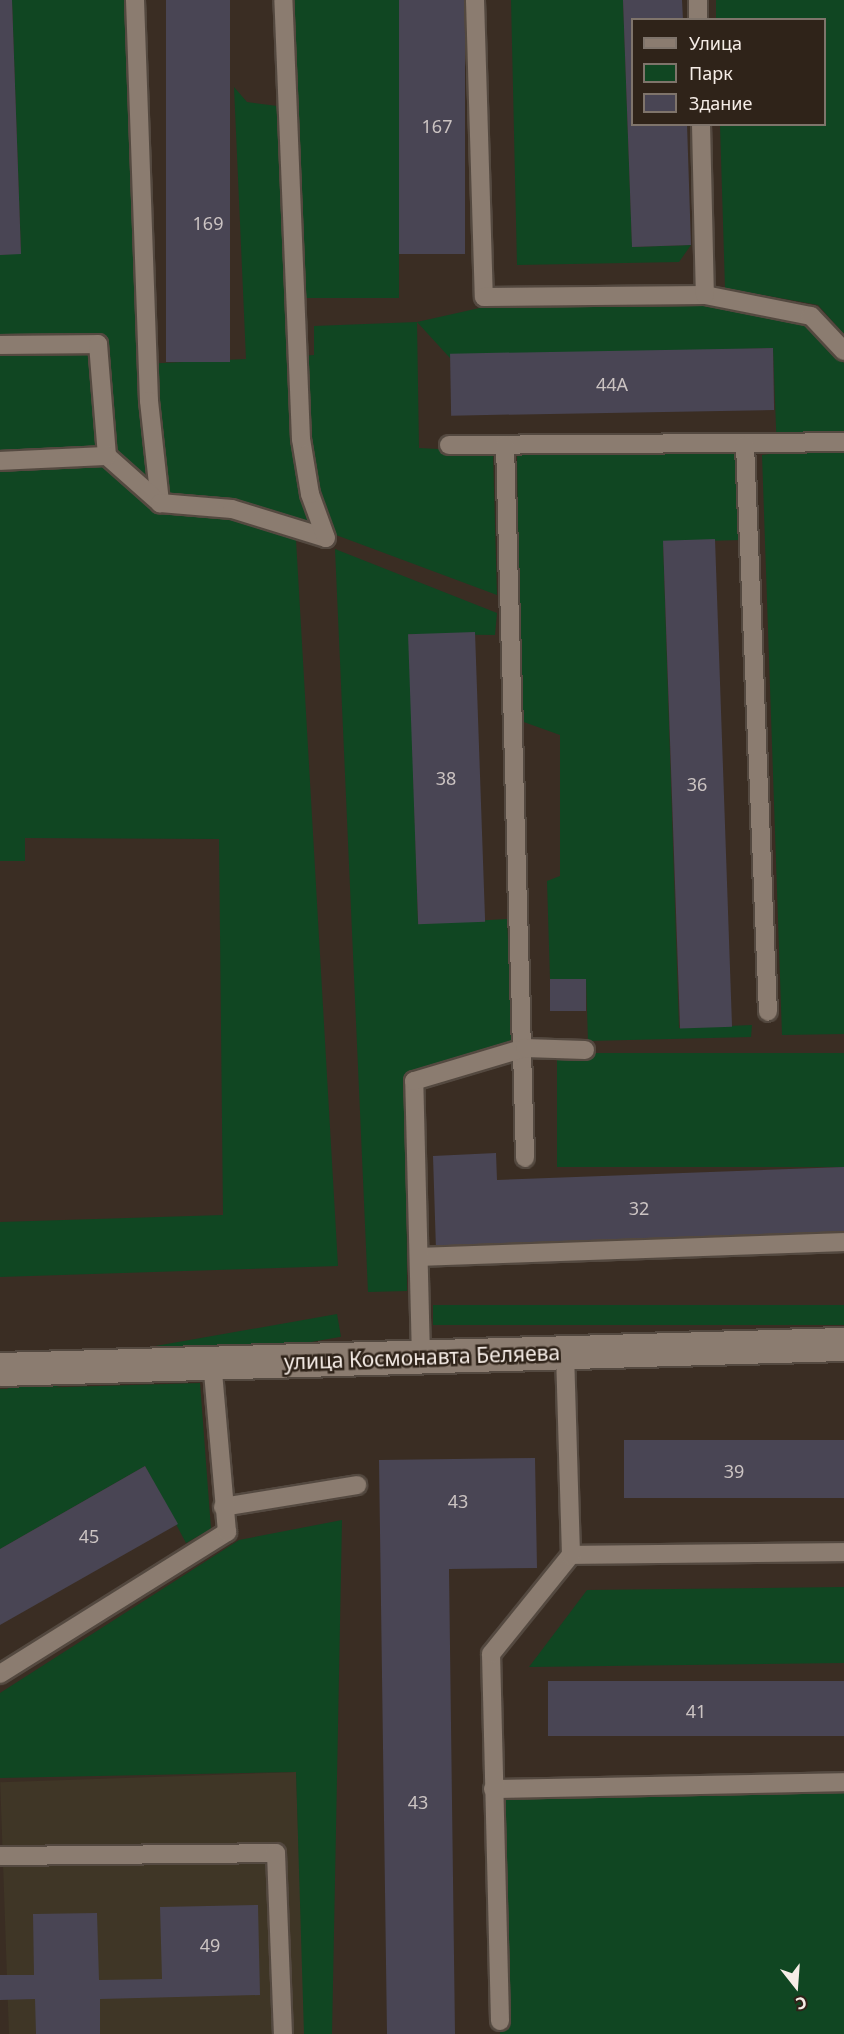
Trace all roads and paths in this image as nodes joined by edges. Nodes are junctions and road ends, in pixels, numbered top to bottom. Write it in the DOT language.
graph roads {
  1 [pos="135,0"];
  2 [pos="283,0"];
  3 [pos="475,0"];
  4 [pos="698,0"];
  5 [pos="698,18"];
  6 [pos="701,126"];
  7 [pos="705,295"];
  8 [pos="0,345"];
  9 [pos="844,351"];
  10 [pos="844,442"];
  11 [pos="449,445"];
  12 [pos="745,445"];
  13 [pos="505,446"];
  14 [pos="107,456"];
  15 [pos="0,461"];
  16 [pos="160,503"];
  17 [pos="768,1012"];
  18 [pos="525,1048"];
  19 [pos="585,1050"];
  20 [pos="525,1158"];
  21 [pos="844,1242"];
  22 [pos="419,1257"];
  23 [pos="844,1344"];
  24 [pos="566,1353"];
  25 [pos="421,1358"];
  26 [pos="212,1362"];
  27 [pos="0,1369"];
  28 [pos="357,1485"];
  29 [pos="223,1508"];
  30 [pos="844,1552"];
  31 [pos="571,1555"];
  32 [pos="0,1674"];
  33 [pos="844,1782"];
  34 [pos="493,1789"];
  35 [pos="0,1856"];
  36 [pos="500,2021"];
  37 [pos="283,2034"];
  1 -- 16 [label="lane"];
  2 -- 16 [label="lane"];
  3 -- 7 [label="lane"];
  4 -- 5 [label="lane"];
  6 -- 7 [label="lane"];
  7 -- 9 [label="lane"];
  8 -- 14 [label="lane"];
  10 -- 12 [label="lane"];
  11 -- 13 [label="lane"];
  12 -- 13 [label="lane"];
  12 -- 17 [label="lane"];
  13 -- 18 [label="lane"];
  14 -- 15 [label="lane"];
  14 -- 16 [label="lane"];
  18 -- 19 [label="lane"];
  18 -- 20 [label="lane"];
  18 -- 22 [label="lane"];
  21 -- 22 [label="lane"];
  22 -- 25 [label="lane"];
  23 -- 24 [label="street, улица Космонавта Беляева"];
  24 -- 25 [label="street, улица Космонавта Беляева"];
  24 -- 31 [label="lane"];
  25 -- 26 [label="street, улица Космонавта Беляева"];
  26 -- 27 [label="street, улица Космонавта Беляева"];
  26 -- 29 [label="lane"];
  28 -- 29 [label="lane"];
  29 -- 32 [label="lane"];
  30 -- 31 [label="lane"];
  31 -- 34 [label="lane"];
  33 -- 34 [label="lane"];
  34 -- 36 [label="lane"];
  35 -- 37 [label="lane"];
}
